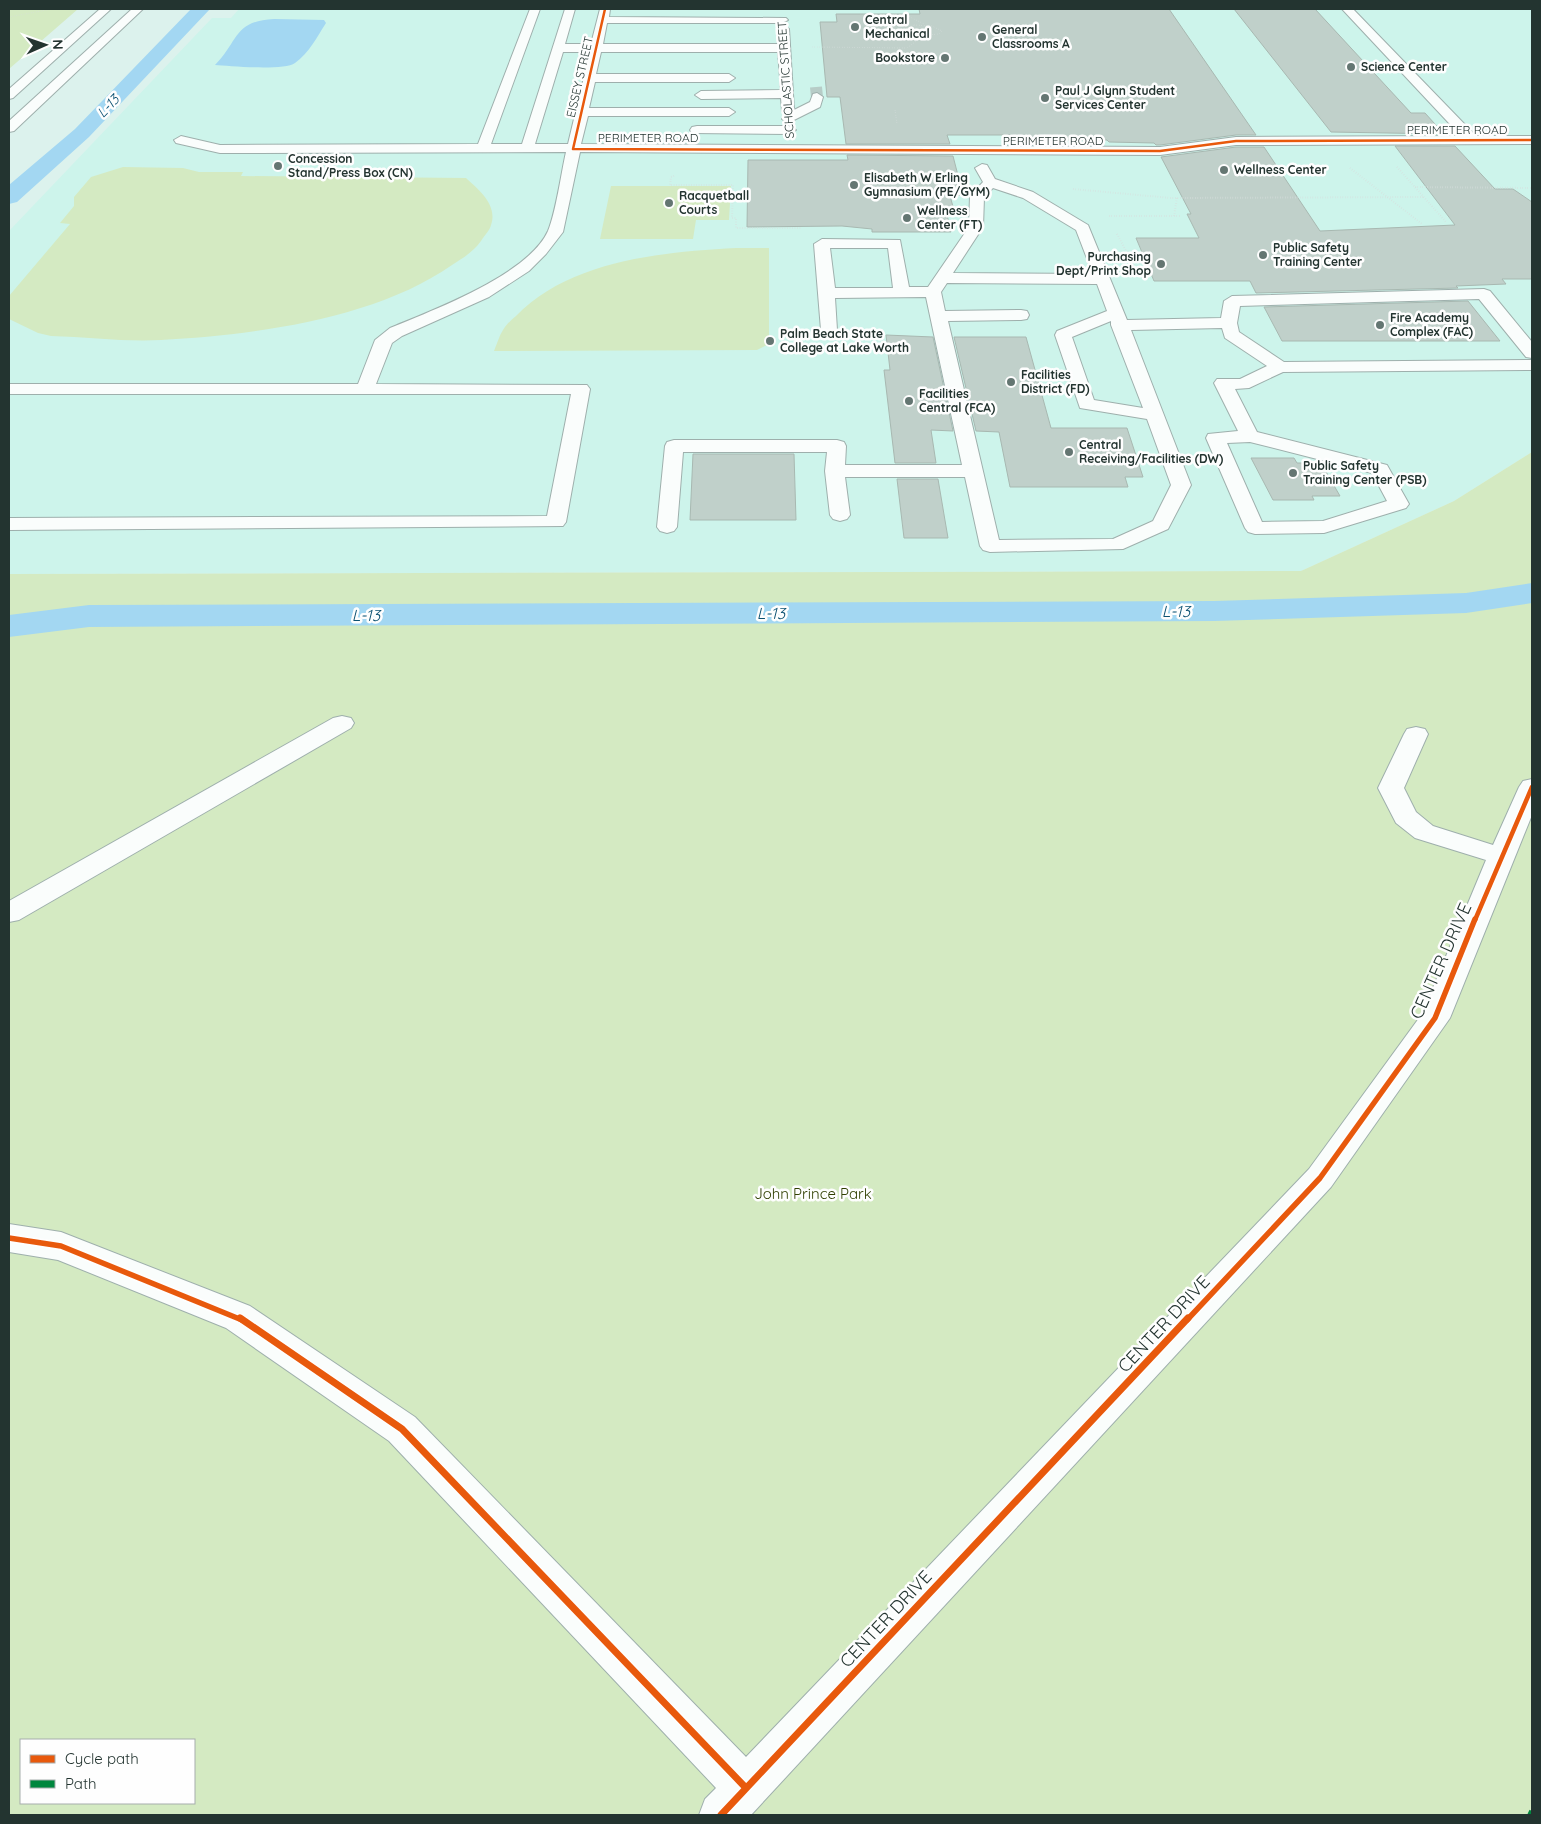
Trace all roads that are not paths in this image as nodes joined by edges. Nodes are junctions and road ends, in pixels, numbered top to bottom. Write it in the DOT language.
graph roads {
  1 [pos="106,9"];
  2 [pos="138,9"];
  3 [pos="535,9"];
  4 [pos="1347,9"];
  5 [pos="572,13"];
  6 [pos="602,15"];
  7 [pos="558,48"];
  8 [pos="596,48"];
  9 [pos="784,48"];
  10 [pos="781,70"];
  11 [pos="800,76"];
  12 [pos="590,78"];
  13 [pos="747,78"];
  14 [pos="816,90"];
  15 [pos="787,94"];
  16 [pos="9,95"];
  17 [pos="691,95"];
  18 [pos="582,112"];
  19 [pos="739,112"];
  20 [pos="786,118"];
  21 [pos="14,119"];
  22 [pos="1455,122"];
  23 [pos="1474,122"];
  24 [pos="683,130"];
  25 [pos="815,137"];
  26 [pos="181,140"];
  27 [pos="1472,140"];
  28 [pos="1532,140"];
  29 [pos="483,149"];
  30 [pos="527,149"];
  31 [pos="573,149"];
  32 [pos="790,150"];
  33 [pos="930,151"];
  34 [pos="973,151"];
  35 [pos="990,182"];
  36 [pos="942,278"];
  37 [pos="1102,279"];
  38 [pos="902,292"];
  39 [pos="933,292"];
  40 [pos="827,293"];
  41 [pos="1021,315"];
  42 [pos="938,316"];
  43 [pos="1117,319"];
  44 [pos="1229,323"];
  45 [pos="829,330"];
  46 [pos="1532,353"];
  47 [pos="1532,365"];
  48 [pos="1280,367"];
  49 [pos="365,388"];
  50 [pos="9,389"];
  51 [pos="1154,415"];
  52 [pos="1250,436"];
  53 [pos="835,471"];
  54 [pos="972,471"];
  55 [pos="840,515"];
  56 [pos="9,524"];
  57 [pos="667,527"];
  58 [pos="342,723"];
  59 [pos="1416,734"];
  60 [pos="1532,787"];
  61 [pos="1501,856"];
  62 [pos="9,913"];
  63 [pos="9,1238"];
  64 [pos="746,1788"];
  65 [pos="721,1815"];
  1 -- 16 [label="street"];
  2 -- 21 [label="street"];
  3 -- 29 [label="street"];
  4 -- 22 [label="street"];
  5 -- 7 [label="street"];
  6 -- 8 [label="street, EISSEY STREET"];
  6 -- 9 [label="street, SCHOLASTIC STREET"];
  7 -- 8 [label="street"];
  7 -- 30 [label="street"];
  8 -- 9 [label="street"];
  8 -- 12 [label="street, EISSEY STREET"];
  9 -- 10 [label="street, SCHOLASTIC STREET"];
  10 -- 11 [label="street"];
  10 -- 15 [label="street, SCHOLASTIC STREET"];
  12 -- 13 [label="street"];
  12 -- 18 [label="street, EISSEY STREET"];
  14 -- 20 [label="street"];
  15 -- 17 [label="street"];
  15 -- 20 [label="street, SCHOLASTIC STREET"];
  18 -- 19 [label="street"];
  18 -- 31 [label="street, EISSEY STREET"];
  20 -- 24 [label="street"];
  20 -- 32 [label="street, SCHOLASTIC STREET"];
  22 -- 23 [label="street"];
  22 -- 27 [label="street"];
  25 -- 33 [label="street"];
  26 -- 29 [label="street, PERIMETER ROAD"];
  27 -- 28 [label="street, PERIMETER ROAD"];
  27 -- 34 [label="street, PERIMETER ROAD"];
  29 -- 30 [label="street, PERIMETER ROAD"];
  30 -- 31 [label="street, PERIMETER ROAD"];
  31 -- 32 [label="street, PERIMETER ROAD"];
  31 -- 49 [label="street, EISSEY STREET"];
  32 -- 33 [label="street, PERIMETER ROAD"];
  33 -- 34 [label="street, PERIMETER ROAD"];
  34 -- 35 [label="street"];
  35 -- 36 [label="street"];
  35 -- 37 [label="street"];
  36 -- 37 [label="street"];
  36 -- 39 [label="street"];
  37 -- 43 [label="street"];
  38 -- 39 [label="street"];
  38 -- 40 [label="street"];
  38 -- 40 [label="street"];
  39 -- 42 [label="street"];
  40 -- 45 [label="street"];
  41 -- 42 [label="street"];
  42 -- 54 [label="street"];
  43 -- 44 [label="street"];
  43 -- 51 [label="street"];
  43 -- 51 [label="street"];
  44 -- 46 [label="street"];
  44 -- 48 [label="street"];
  47 -- 48 [label="street"];
  48 -- 52 [label="street"];
  49 -- 50 [label="street"];
  49 -- 56 [label="street"];
  51 -- 54 [label="street"];
  52 -- 52 [label="street"];
  53 -- 54 [label="street"];
  53 -- 55 [label="street"];
  53 -- 57 [label="street"];
  58 -- 62 [label="street"];
  59 -- 61 [label="street"];
  60 -- 61 [label="street, CENTER DRIVE"];
  61 -- 64 [label="street, CENTER DRIVE"];
  63 -- 64 [label="street"];
  64 -- 65 [label="street, CENTER DRIVE"];
}
